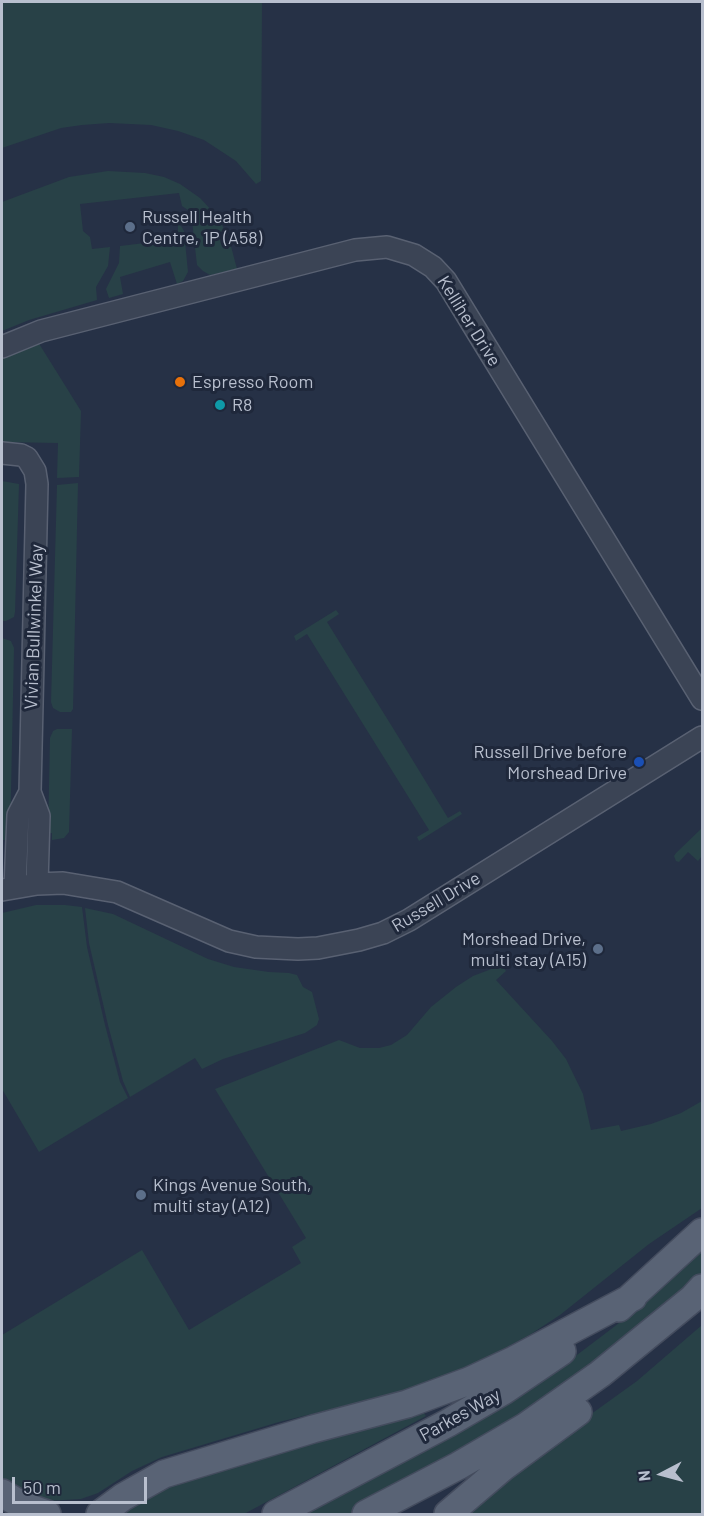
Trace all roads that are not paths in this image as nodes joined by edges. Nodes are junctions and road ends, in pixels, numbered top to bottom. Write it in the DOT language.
graph roads {
  1 [pos="2,347"];
  2 [pos="2,453"];
  3 [pos="702,699"];
  4 [pos="702,737"];
  5 [pos="30,792"];
  6 [pos="37,885"];
  7 [pos="8,889"];
  8 [pos="702,1232"];
  9 [pos="702,1288"];
  10 [pos="633,1297"];
  11 [pos="702,1311"];
  12 [pos="2,1493"];
  13 [pos="101,1514"];
  14 [pos="47,1515"];
  15 [pos="276,1515"];
  16 [pos="366,1515"];
  17 [pos="448,1515"];
  1 -- 3 [label="street, Kelliher Drive"];
  2 -- 5 [label="street, Vivian Bullwinkel Way"];
  4 -- 6 [label="street, Russell Drive"];
  5 -- 6 [label="street, Vivian Bullwinkel Way"];
  5 -- 7 [label="street, Vivian Bullwinkel Way"];
  6 -- 7 [label="street, Russell Drive"];
  8 -- 10 [label="main road"];
  9 -- 16 [label="main road"];
  10 -- 13 [label="main road"];
  10 -- 15 [label="main road, Parkes Way"];
  11 -- 17 [label="main road"];
  12 -- 14 [label="main road"];
}
